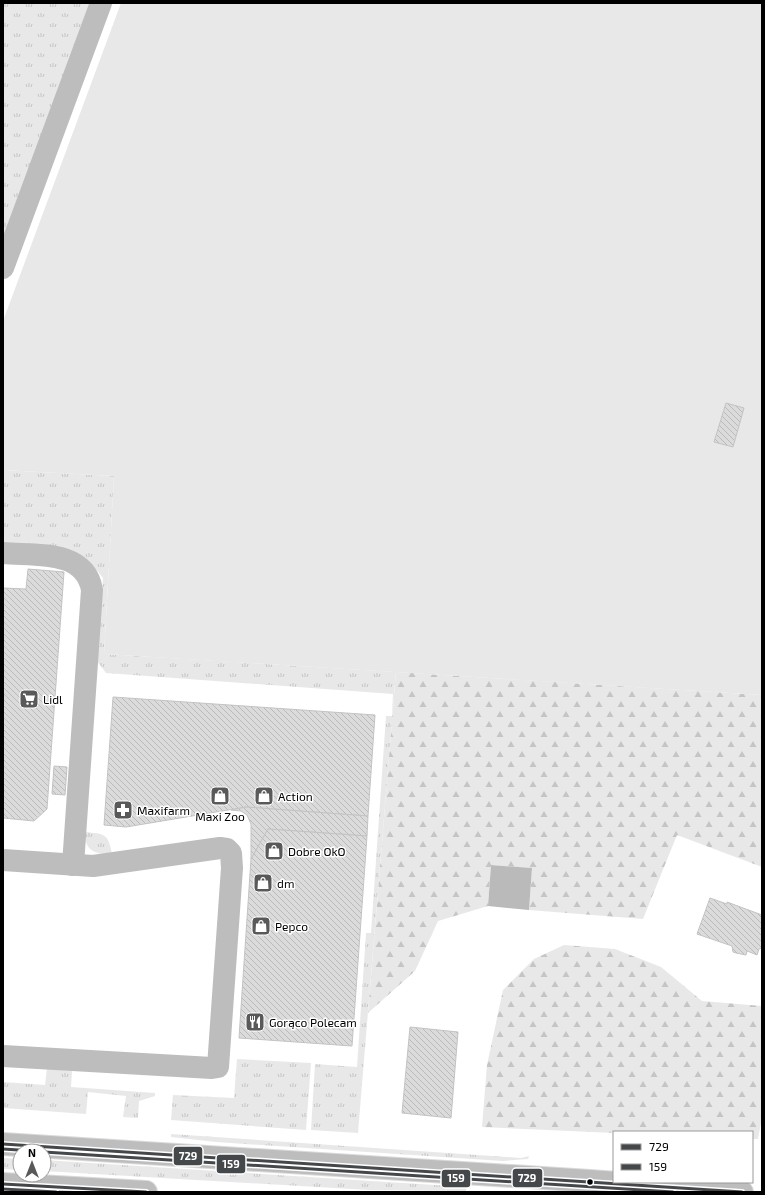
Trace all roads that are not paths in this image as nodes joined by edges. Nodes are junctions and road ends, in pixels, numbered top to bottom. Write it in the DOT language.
graph roads {
  1 [pos="101,3"];
  2 [pos="3,268"];
  3 [pos="3,553"];
  4 [pos="3,860"];
  5 [pos="73,865"];
  6 [pos="3,1056"];
  7 [pos="3,1144"];
  8 [pos="613,1182"];
  9 [pos="620,1183"];
  10 [pos="3,1184"];
  11 [pos="146,1192"];
  12 [pos="742,1192"];
  1 -- 2 [label="main road"];
  3 -- 5 [label="main road"];
  4 -- 5 [label="main road"];
  5 -- 6 [label="main road"];
  7 -- 8 [label="main road"];
  9 -- 12 [label="main road"];
  10 -- 11 [label="main road"];
}
